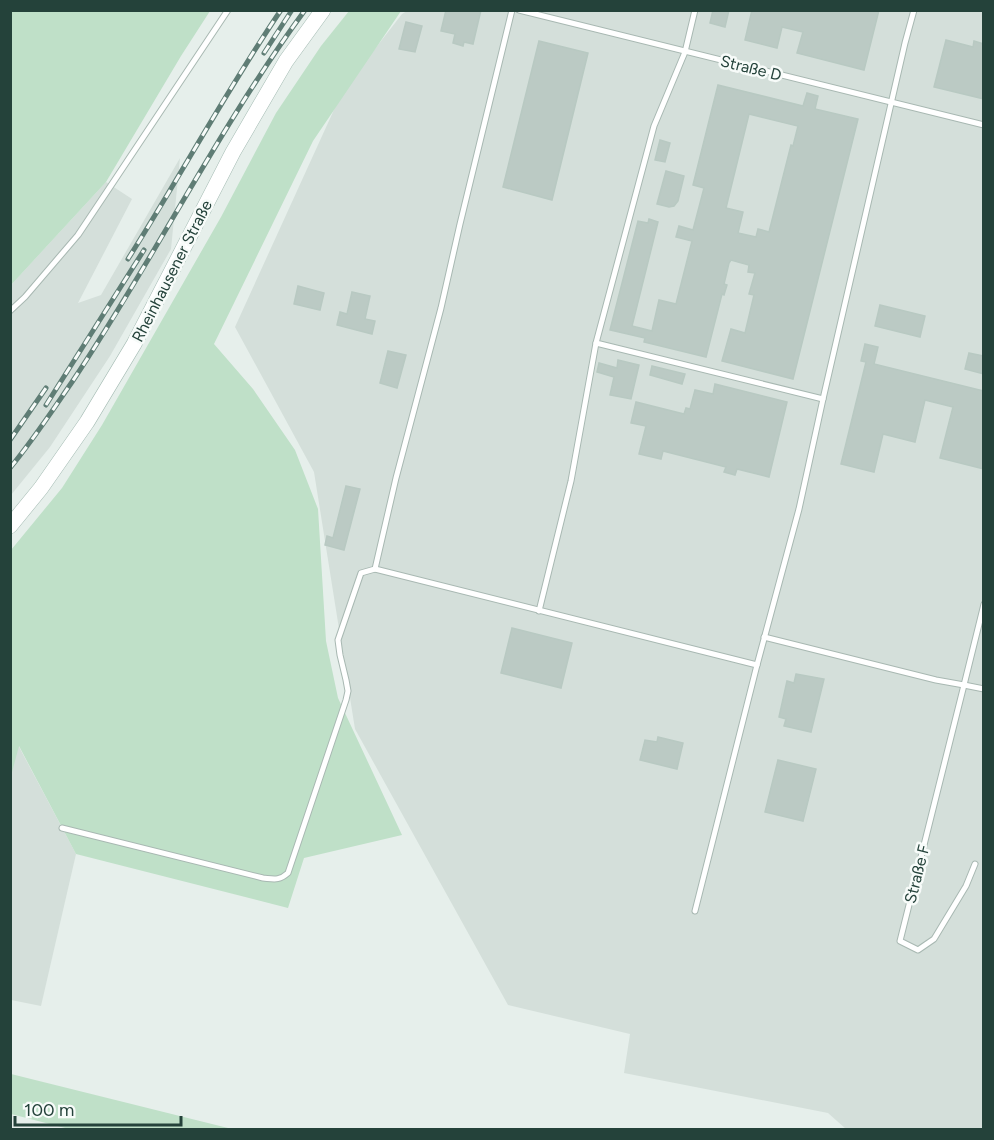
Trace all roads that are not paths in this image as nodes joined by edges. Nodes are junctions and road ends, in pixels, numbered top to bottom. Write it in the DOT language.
graph roads {
  1 [pos="228,10"];
  2 [pos="323,10"];
  3 [pos="512,10"];
  4 [pos="519,10"];
  5 [pos="695,10"];
  6 [pos="914,10"];
  7 [pos="685,52"];
  8 [pos="892,103"];
  9 [pos="984,125"];
  10 [pos="10,311"];
  11 [pos="596,343"];
  12 [pos="823,399"];
  13 [pos="10,526"];
  14 [pos="375,569"];
  15 [pos="984,604"];
  16 [pos="539,611"];
  17 [pos="764,637"];
  18 [pos="757,665"];
  19 [pos="964,685"];
  20 [pos="984,689"];
  21 [pos="62,828"];
  22 [pos="975,864"];
  23 [pos="695,911"];
  1 -- 10 [label="lane"];
  2 -- 13 [label="street, Rheinhausener Straße"];
  3 -- 14 [label="lane"];
  4 -- 7 [label="lane, Straße D"];
  5 -- 7 [label="lane"];
  6 -- 8 [label="lane"];
  7 -- 8 [label="lane, Straße D"];
  7 -- 11 [label="lane"];
  8 -- 9 [label="lane, Straße D"];
  8 -- 12 [label="lane"];
  11 -- 12 [label="lane"];
  11 -- 16 [label="lane"];
  12 -- 17 [label="lane"];
  14 -- 16 [label="lane"];
  14 -- 21 [label="lane"];
  15 -- 19 [label="lane"];
  16 -- 18 [label="lane"];
  17 -- 18 [label="lane"];
  17 -- 19 [label="lane"];
  18 -- 23 [label="lane"];
  19 -- 20 [label="lane"];
  19 -- 22 [label="lane, Straße F"];
}
